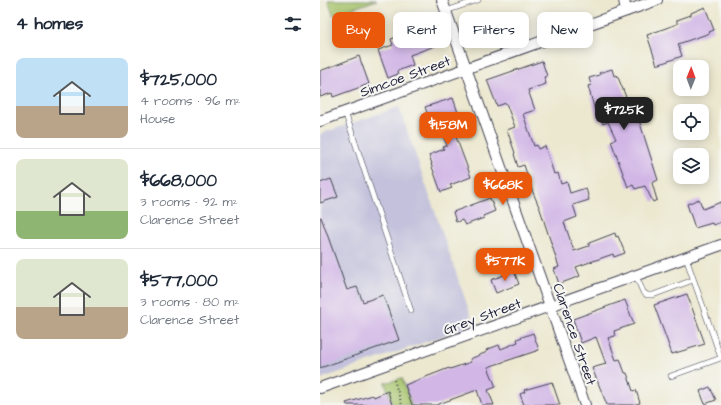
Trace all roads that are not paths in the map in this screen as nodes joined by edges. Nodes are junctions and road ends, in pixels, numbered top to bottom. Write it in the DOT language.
graph roads {
  1 [pos="442,0"];
  2 [pos="478,0"];
  3 [pos="624,0"];
  4 [pos="657,0"];
  5 [pos="626,11"];
  6 [pos="446,12"];
  7 [pos="451,26"];
  8 [pos="467,69"];
  9 [pos="345,112"];
  10 [pos="320,121"];
  11 [pos="721,245"];
  12 [pos="686,258"];
  13 [pos="636,276"];
  14 [pos="693,280"];
  15 [pos="550,306"];
  16 [pos="411,311"];
  17 [pos="671,376"];
  18 [pos="320,388"];
  19 [pos="585,405"];
  1 -- 6 [label="street, Clarence Street"];
  2 -- 6 [label="lane"];
  3 -- 5 [label="street"];
  4 -- 5 [label="street, Simcoe Street"];
  5 -- 8 [label="street, Simcoe Street"];
  7 -- 8 [label="street, Clarence Street"];
  8 -- 9 [label="street, Simcoe Street"];
  8 -- 15 [label="street, Clarence Street"];
  9 -- 10 [label="street, Simcoe Street"];
  9 -- 16 [label="lane"];
  11 -- 12 [label="street, Grey Street"];
  12 -- 13 [label="street, Grey Street"];
  12 -- 14 [label="lane"];
  13 -- 14 [label="lane"];
  13 -- 15 [label="street, Grey Street"];
  14 -- 17 [label="lane"];
  15 -- 18 [label="street, Grey Street"];
  15 -- 19 [label="street, Clarence Street"];
}
